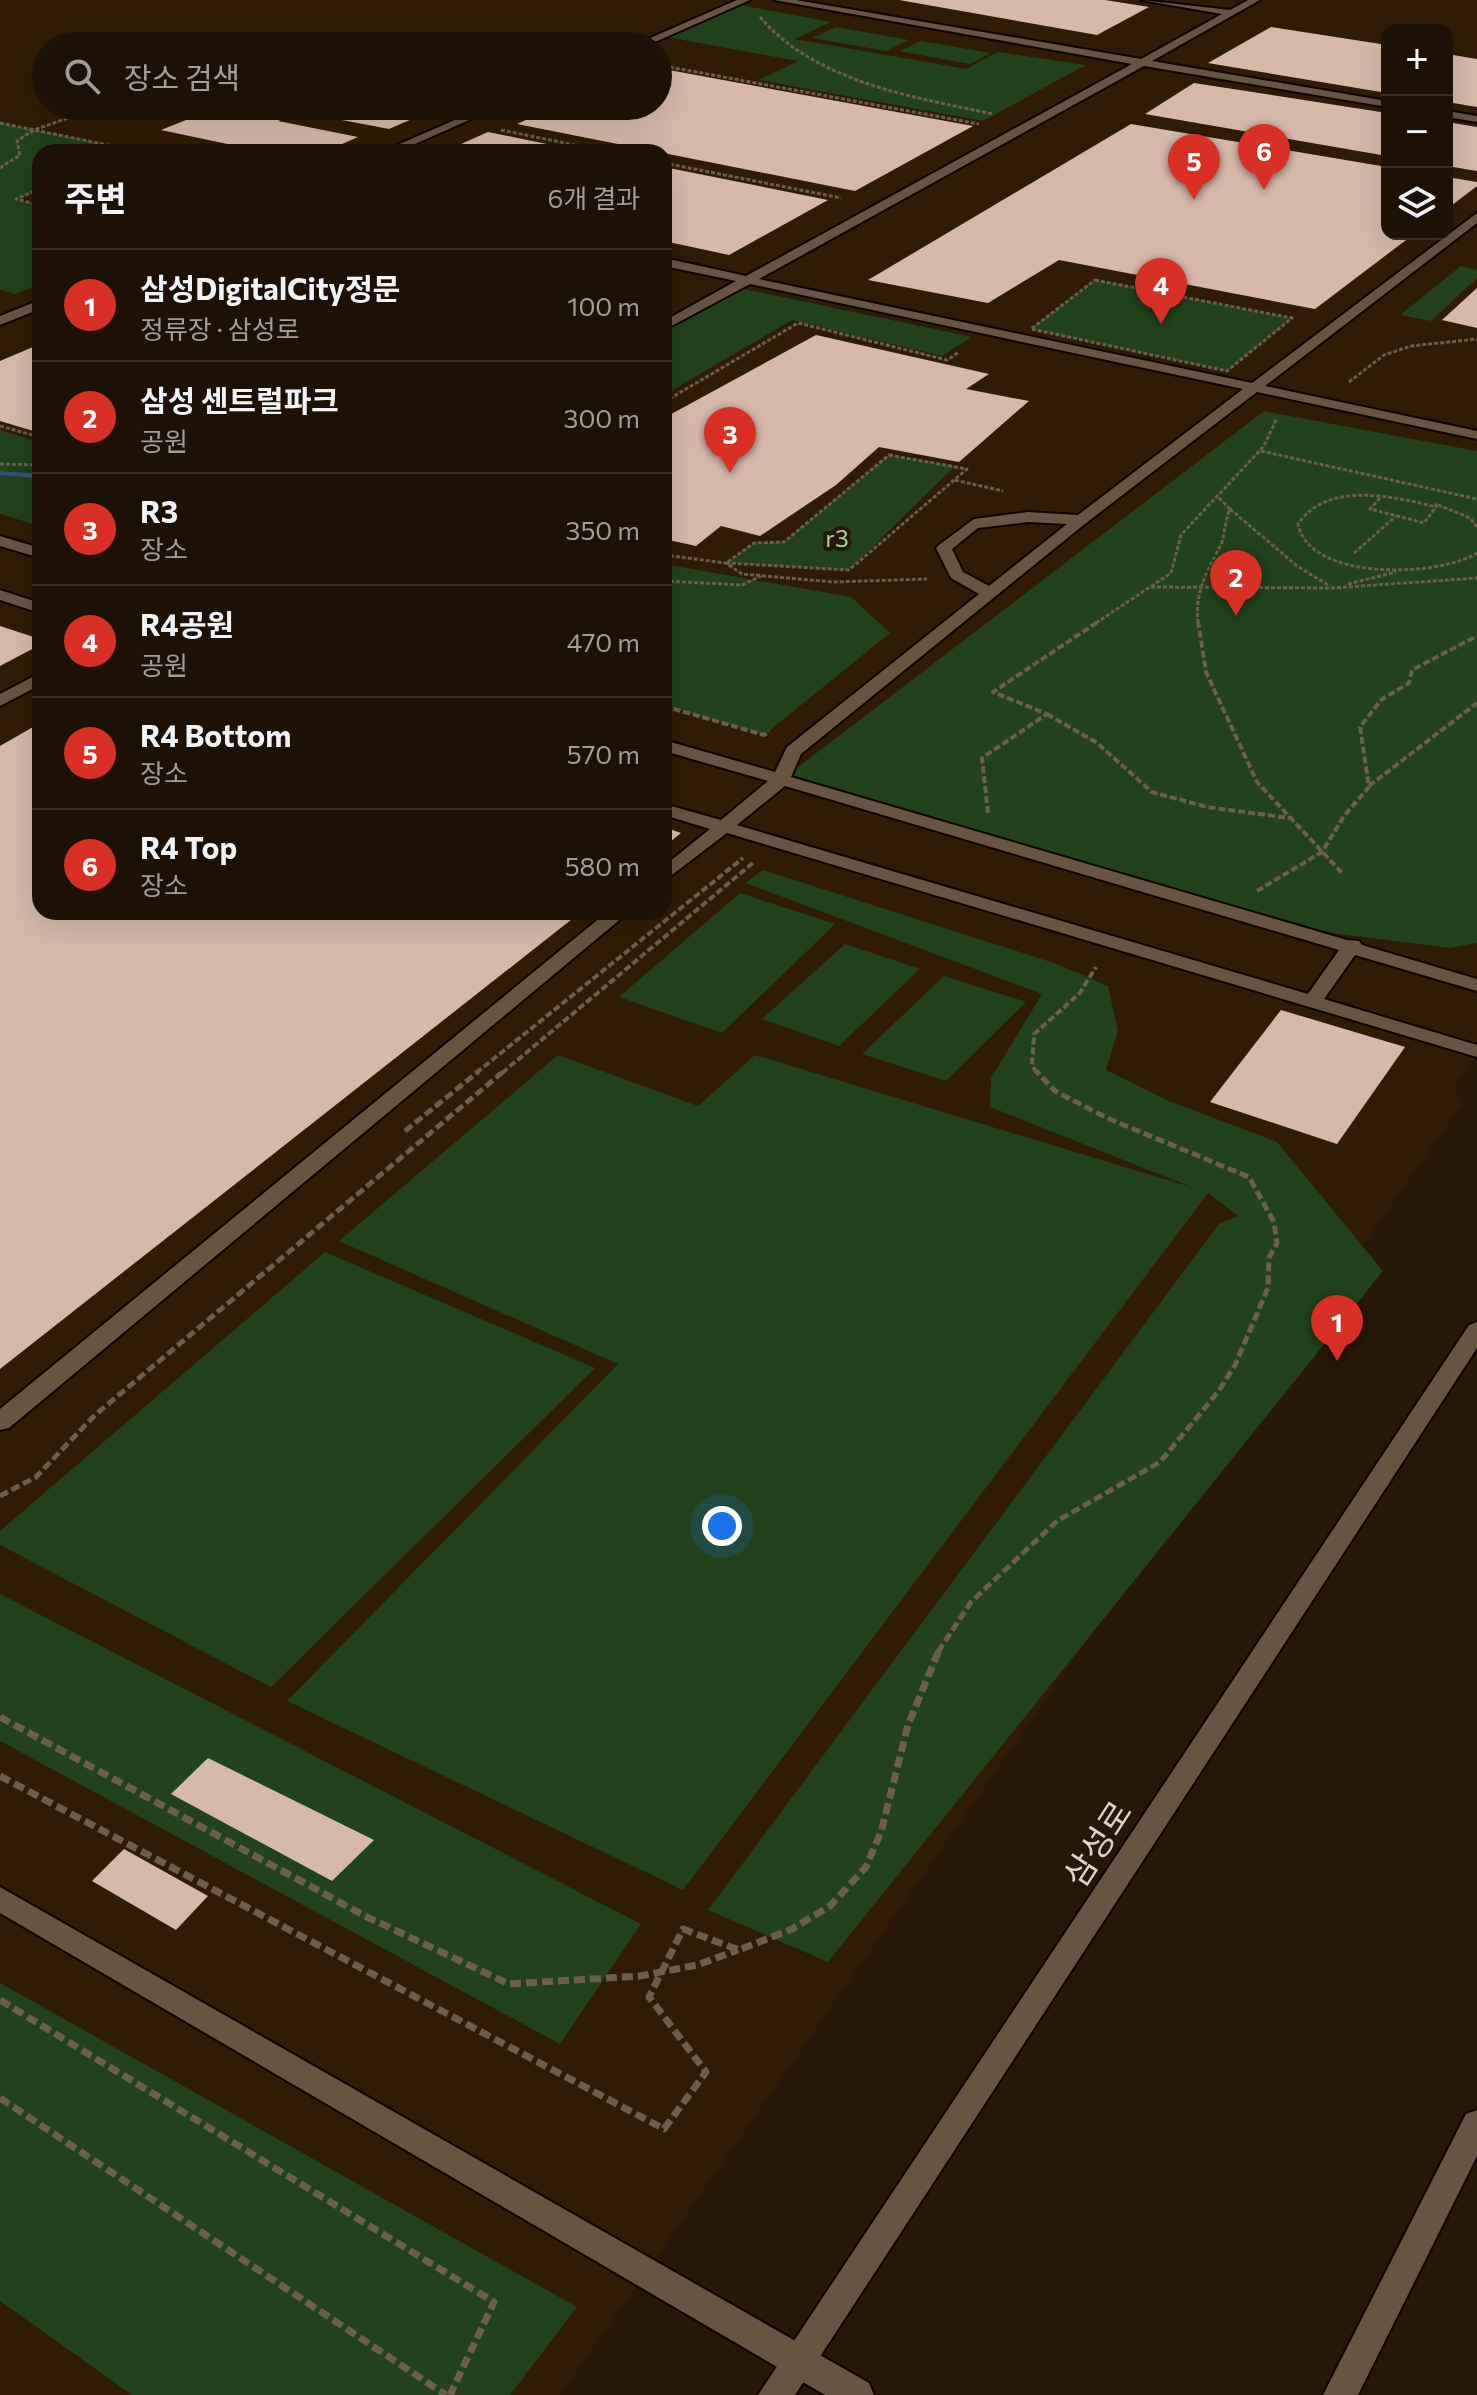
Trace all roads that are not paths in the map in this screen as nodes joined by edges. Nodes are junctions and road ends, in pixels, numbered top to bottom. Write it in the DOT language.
graph roads {
  1 [pos="745,0"];
  2 [pos="785,0"];
  3 [pos="1146,0"];
  4 [pos="1255,0"];
  5 [pos="1232,13"];
  6 [pos="670,32"];
  7 [pos="1145,62"];
  8 [pos="1381,103"];
  9 [pos="1453,115"];
  10 [pos="1477,119"];
  11 [pos="463,120"];
  12 [pos="406,144"];
  13 [pos="1476,220"];
  14 [pos="1453,237"];
  15 [pos="1453,238"];
  16 [pos="1448,240"];
  17 [pos="1468,241"];
  18 [pos="672,264"];
  19 [pos="747,280"];
  20 [pos="32,308"];
  21 [pos="0,321"];
  22 [pos="672,322"];
  23 [pos="1257,388"];
  24 [pos="1477,435"];
  25 [pos="1081,520"];
  26 [pos="0,541"];
  27 [pos="32,551"];
  28 [pos="990,593"];
  29 [pos="0,595"];
  30 [pos="32,605"];
  31 [pos="32,683"];
  32 [pos="0,701"];
  33 [pos="672,747"];
  34 [pos="780,781"];
  35 [pos="672,812"];
  36 [pos="722,828"];
  37 [pos="672,869"];
  38 [pos="609,920"];
  39 [pos="1352,945"];
  40 [pos="1477,985"];
  41 [pos="1313,1001"];
  42 [pos="1477,1051"];
  43 [pos="1477,1330"];
  44 [pos="0,1422"];
  45 [pos="0,1899"];
  46 [pos="1477,2124"];
  47 [pos="797,2361"];
  48 [pos="775,2395"];
  49 [pos="857,2395"];
  50 [pos="1340,2395"];
  1 -- 6 [label="street"];
  2 -- 7 [label="street"];
  3 -- 5 [label="street"];
  4 -- 5 [label="street"];
  5 -- 7 [label="street"];
  7 -- 8 [label="street"];
  7 -- 19 [label="street"];
  9 -- 10 [label="street"];
  11 -- 12 [label="street"];
  13 -- 14 [label="street"];
  15 -- 17 [label="street"];
  16 -- 23 [label="street"];
  18 -- 19 [label="street"];
  19 -- 22 [label="street"];
  19 -- 23 [label="street"];
  20 -- 21 [label="street"];
  23 -- 24 [label="street"];
  23 -- 25 [label="street"];
  25 -- 28 [label="street"];
  25 -- 28 [label="street"];
  26 -- 27 [label="street"];
  28 -- 34 [label="street"];
  29 -- 30 [label="street"];
  31 -- 32 [label="street"];
  33 -- 34 [label="street"];
  34 -- 36 [label="street"];
  34 -- 39 [label="street"];
  35 -- 36 [label="street"];
  36 -- 37 [label="street"];
  36 -- 41 [label="street"];
  38 -- 44 [label="street"];
  39 -- 40 [label="street"];
  39 -- 41 [label="street"];
  41 -- 42 [label="street"];
  43 -- 47 [label="street, 삼성로"];
  45 -- 47 [label="street"];
  46 -- 50 [label="street"];
  47 -- 48 [label="street, 삼성로"];
  47 -- 49 [label="street"];
}
